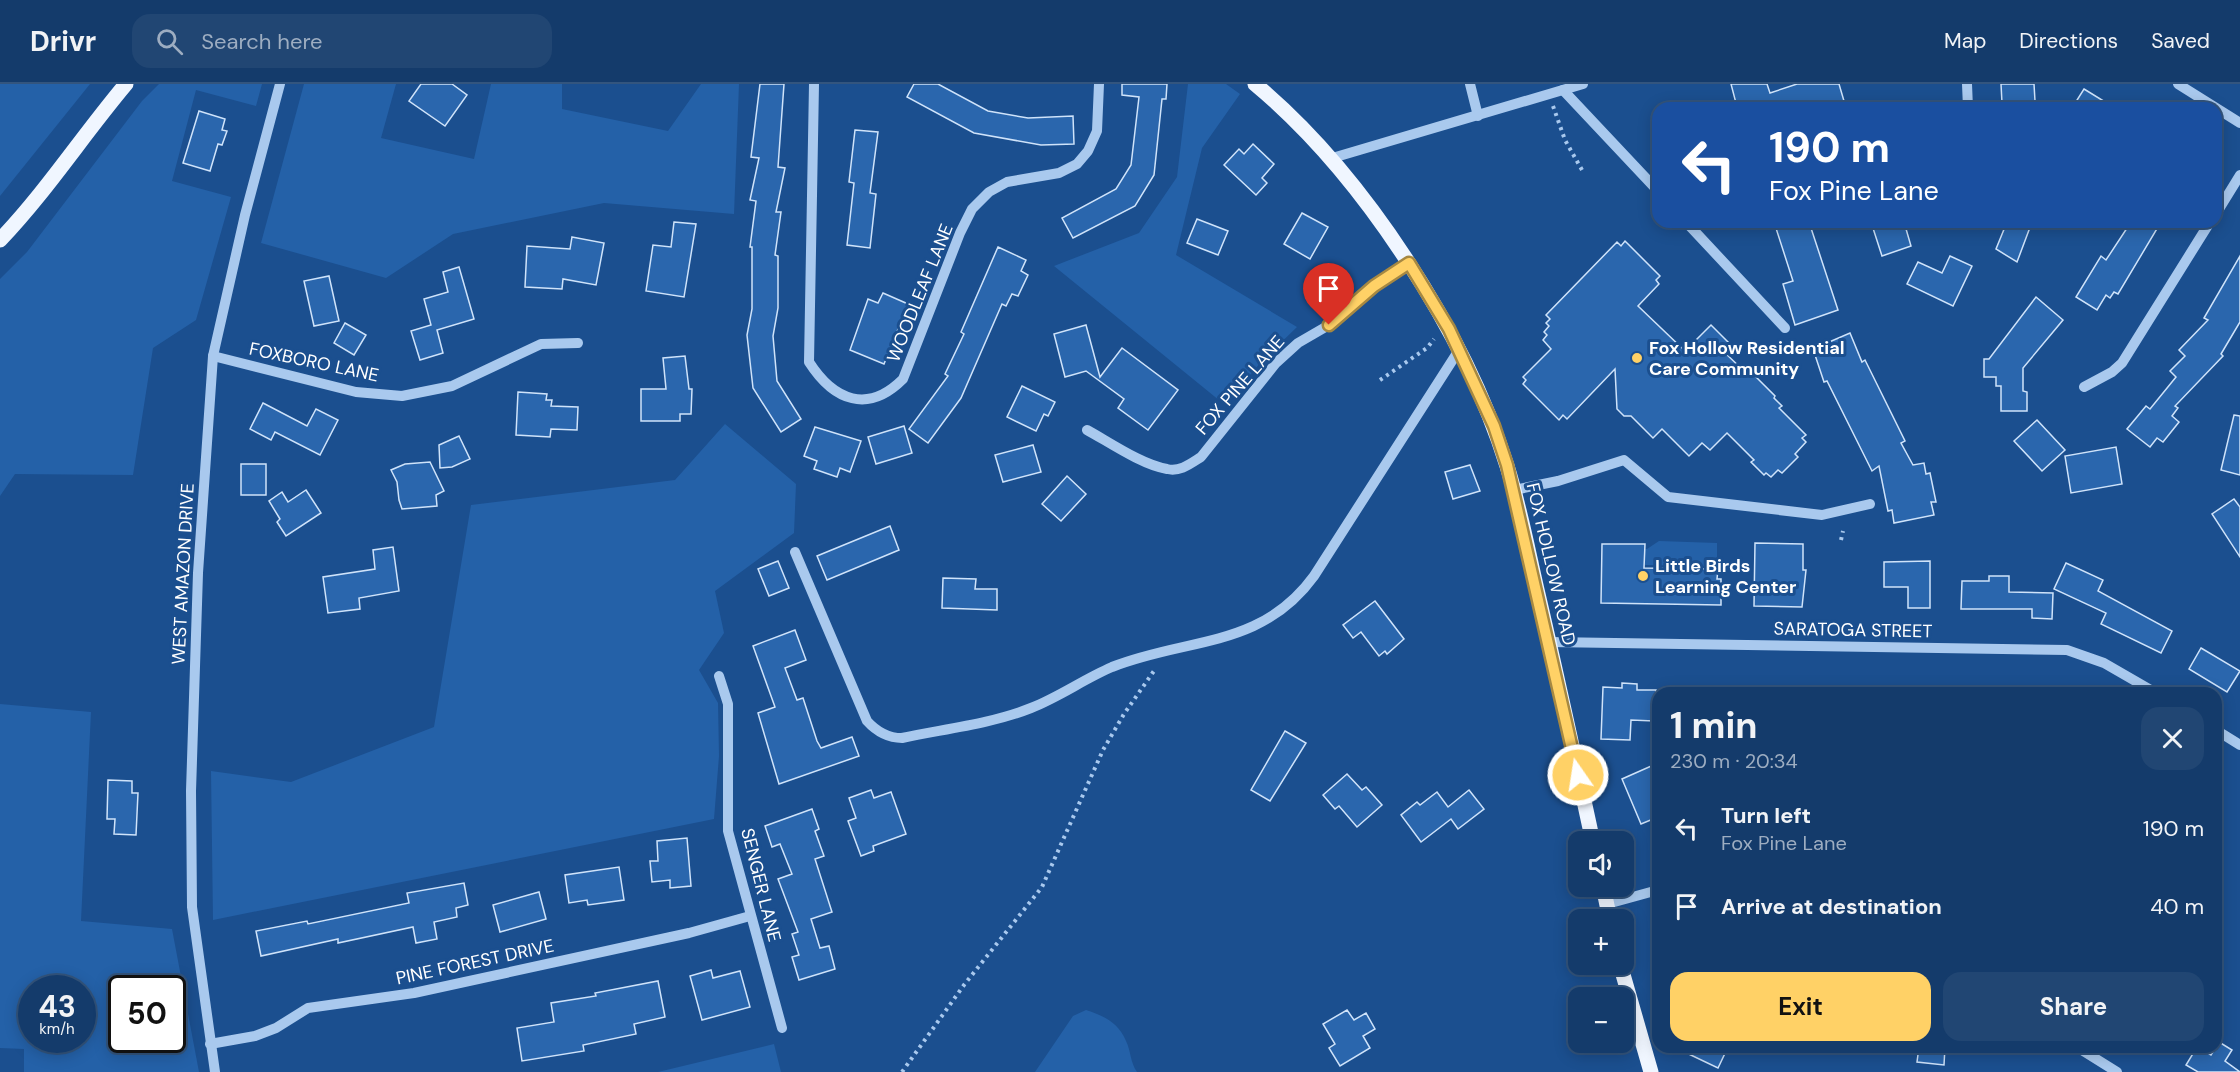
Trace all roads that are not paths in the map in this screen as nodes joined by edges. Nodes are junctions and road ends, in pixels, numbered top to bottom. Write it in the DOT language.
graph roads {
  1 [pos="126,84"];
  2 [pos="280,84"];
  3 [pos="814,84"];
  4 [pos="1099,84"];
  5 [pos="1255,84"];
  6 [pos="1470,84"];
  7 [pos="1583,84"];
  8 [pos="1967,84"];
  9 [pos="2184,86"];
  10 [pos="1563,90"];
  11 [pos="1968,102"];
  12 [pos="2208,102"];
  13 [pos="2222,111"];
  14 [pos="1478,116"];
  15 [pos="2240,123"];
  16 [pos="1329,159"];
  17 [pos="2240,175"];
  18 [pos="1652,184"];
  19 [pos="2222,204"];
  20 [pos="1692,228"];
  21 [pos="2206,228"];
  22 [pos="0,240"];
  23 [pos="1409,263"];
  24 [pos="1785,328"];
  25 [pos="578,343"];
  26 [pos="1459,350"];
  27 [pos="213,356"];
  28 [pos="2084,387"];
  29 [pos="1087,430"];
  30 [pos="1514,490"];
  31 [pos="1869,504"];
  32 [pos="795,552"];
  33 [pos="1549,642"];
  34 [pos="719,676"];
  35 [pos="2143,687"];
  36 [pos="2222,734"];
  37 [pos="2240,745"];
  38 [pos="1591,831"];
  39 [pos="1652,892"];
  40 [pos="1605,897"];
  41 [pos="1607,904"];
  42 [pos="1608,909"];
  43 [pos="750,916"];
  44 [pos="1623,975"];
  45 [pos="782,1028"];
  46 [pos="210,1044"];
  47 [pos="2087,1053"];
  48 [pos="215,1072"];
  49 [pos="1652,1072"];
  50 [pos="2117,1072"];
  1 -- 22 [label="main road"];
  2 -- 27 [label="street, WEST AMAZON DRIVE"];
  3 -- 4 [label="street, WOODLEAF LANE"];
  5 -- 16 [label="main road, FOX HOLLOW ROAD"];
  6 -- 14 [label="street"];
  7 -- 10 [label="street"];
  8 -- 11 [label="street"];
  9 -- 12 [label="street"];
  10 -- 14 [label="street"];
  10 -- 18 [label="street"];
  13 -- 15 [label="street"];
  14 -- 16 [label="street"];
  16 -- 23 [label="main road, FOX HOLLOW ROAD"];
  17 -- 19 [label="street"];
  20 -- 24 [label="street"];
  21 -- 28 [label="street"];
  23 -- 26 [label="main road, FOX HOLLOW ROAD"];
  23 -- 29 [label="street, FOX PINE LANE"];
  25 -- 27 [label="street, FOXBORO LANE"];
  26 -- 30 [label="main road, FOX HOLLOW ROAD"];
  26 -- 32 [label="street"];
  27 -- 46 [label="street, WEST AMAZON DRIVE"];
  30 -- 31 [label="street"];
  30 -- 33 [label="main road, FOX HOLLOW ROAD"];
  33 -- 35 [label="street, SARATOGA STREET"];
  33 -- 38 [label="main road, FOX HOLLOW ROAD"];
  34 -- 43 [label="street, SENGER LANE"];
  36 -- 37 [label="street"];
  39 -- 41 [label="street"];
  40 -- 41 [label="main road"];
  41 -- 42 [label="main road"];
  43 -- 45 [label="street, SENGER LANE"];
  43 -- 46 [label="street, PINE FOREST DRIVE"];
  44 -- 49 [label="main road"];
  46 -- 48 [label="street, WEST AMAZON DRIVE"];
  47 -- 50 [label="street"];
}
